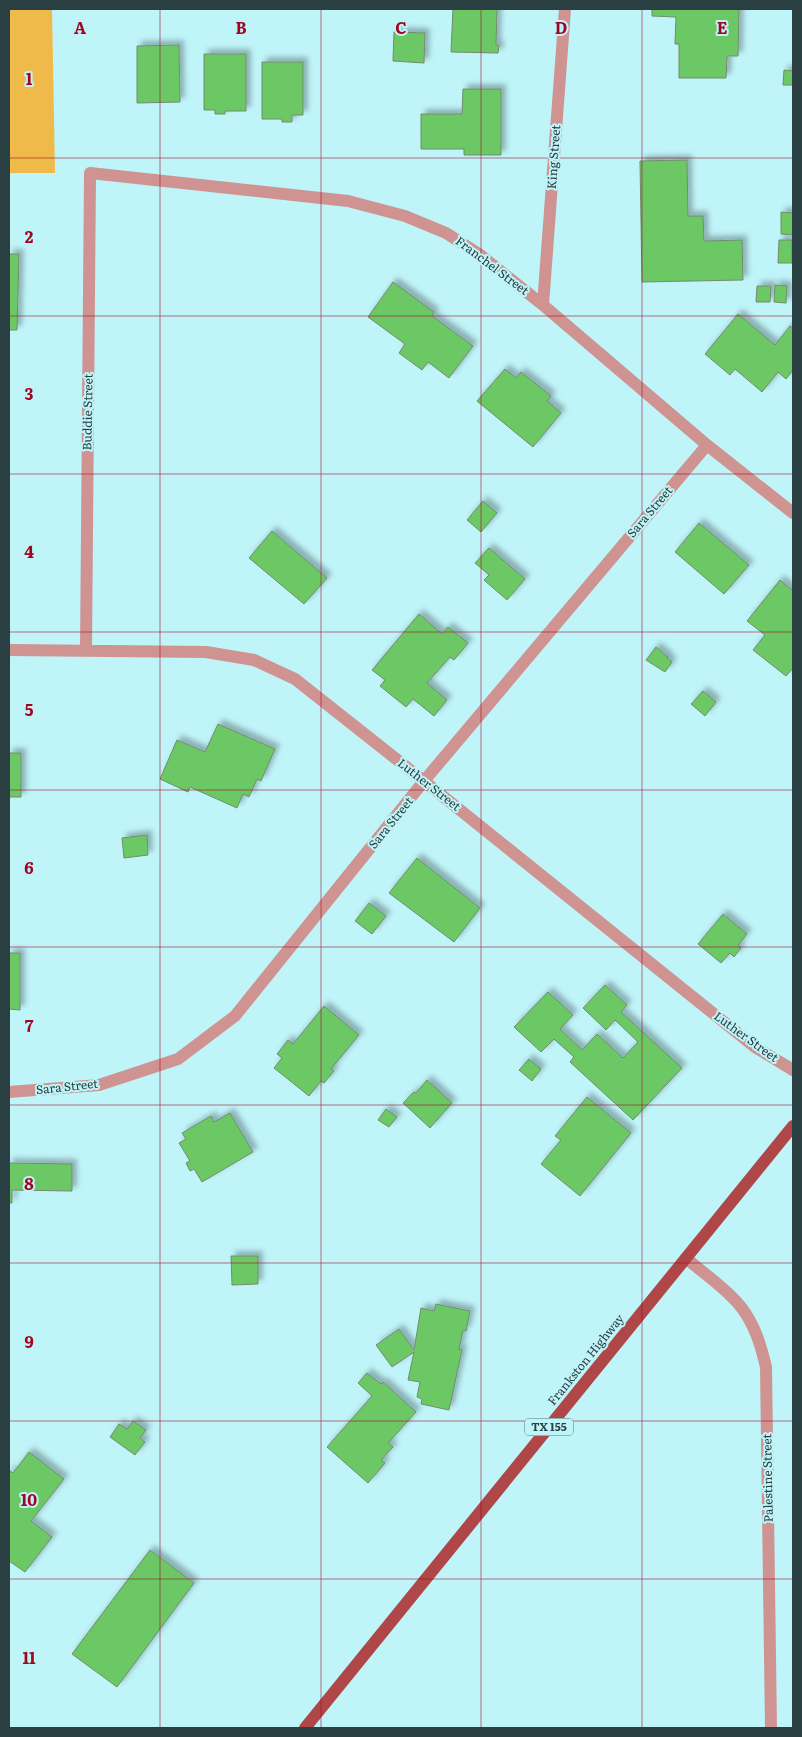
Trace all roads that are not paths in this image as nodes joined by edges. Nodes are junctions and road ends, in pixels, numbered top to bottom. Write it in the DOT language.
graph roads {
  1 [pos="565,9"];
  2 [pos="90,173"];
  3 [pos="543,305"];
  4 [pos="707,444"];
  5 [pos="793,513"];
  6 [pos="9,650"];
  7 [pos="86,650"];
  8 [pos="424,781"];
  9 [pos="793,1070"];
  10 [pos="9,1092"];
  11 [pos="793,1126"];
  12 [pos="686,1258"];
  13 [pos="305,1728"];
  14 [pos="771,1728"];
  1 -- 3 [label="street, King Street"];
  2 -- 3 [label="street, Franchel Street"];
  2 -- 7 [label="street, Buddie Street"];
  3 -- 4 [label="street, Franchel Street"];
  4 -- 5 [label="street, Franchel Street"];
  4 -- 8 [label="street, Sara Street"];
  6 -- 7 [label="street, Luther Street"];
  7 -- 8 [label="street, Luther Street"];
  8 -- 9 [label="street, Luther Street"];
  8 -- 10 [label="street, Sara Street"];
  11 -- 12 [label="main road, Frankston Highway / TX 155"];
  12 -- 13 [label="main road, Frankston Highway / TX 155"];
  12 -- 14 [label="street, Palestine Street"];
}
